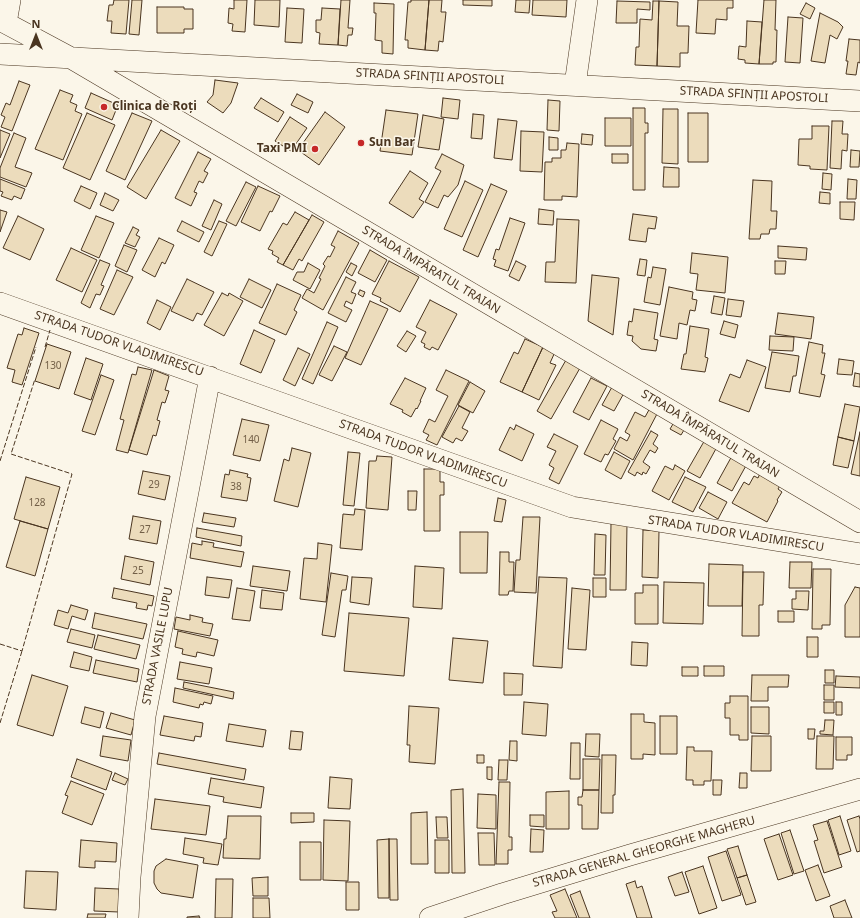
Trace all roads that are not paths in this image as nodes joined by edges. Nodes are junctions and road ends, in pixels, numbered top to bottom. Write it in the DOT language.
graph roads {
  1 [pos="10,0"];
  2 [pos="587,0"];
  3 [pos="3,22"];
  4 [pos="0,54"];
  5 [pos="71,58"];
  6 [pos="575,85"];
  7 [pos="860,101"];
  8 [pos="0,303"];
  9 [pos="210,377"];
  10 [pos="860,522"];
  11 [pos="860,554"];
  12 [pos="860,790"];
  13 [pos="128,918"];
  14 [pos="430,918"];
  1 -- 3 [label="street"];
  2 -- 6 [label="street"];
  3 -- 5 [label="street, STRADA ÎMPĂRATUL TRAIAN"];
  4 -- 5 [label="street, STRADA SFINȚII APOSTOLI"];
  5 -- 6 [label="street, STRADA SFINȚII APOSTOLI"];
  5 -- 10 [label="street, STRADA ÎMPĂRATUL TRAIAN"];
  6 -- 7 [label="street, STRADA SFINȚII APOSTOLI"];
  8 -- 9 [label="street, STRADA TUDOR VLADIMIRESCU"];
  9 -- 11 [label="street, STRADA TUDOR VLADIMIRESCU"];
  9 -- 13 [label="street, STRADA VASILE LUPU"];
  12 -- 14 [label="street, STRADA GENERAL GHEORGHE MAGHERU"];
}
